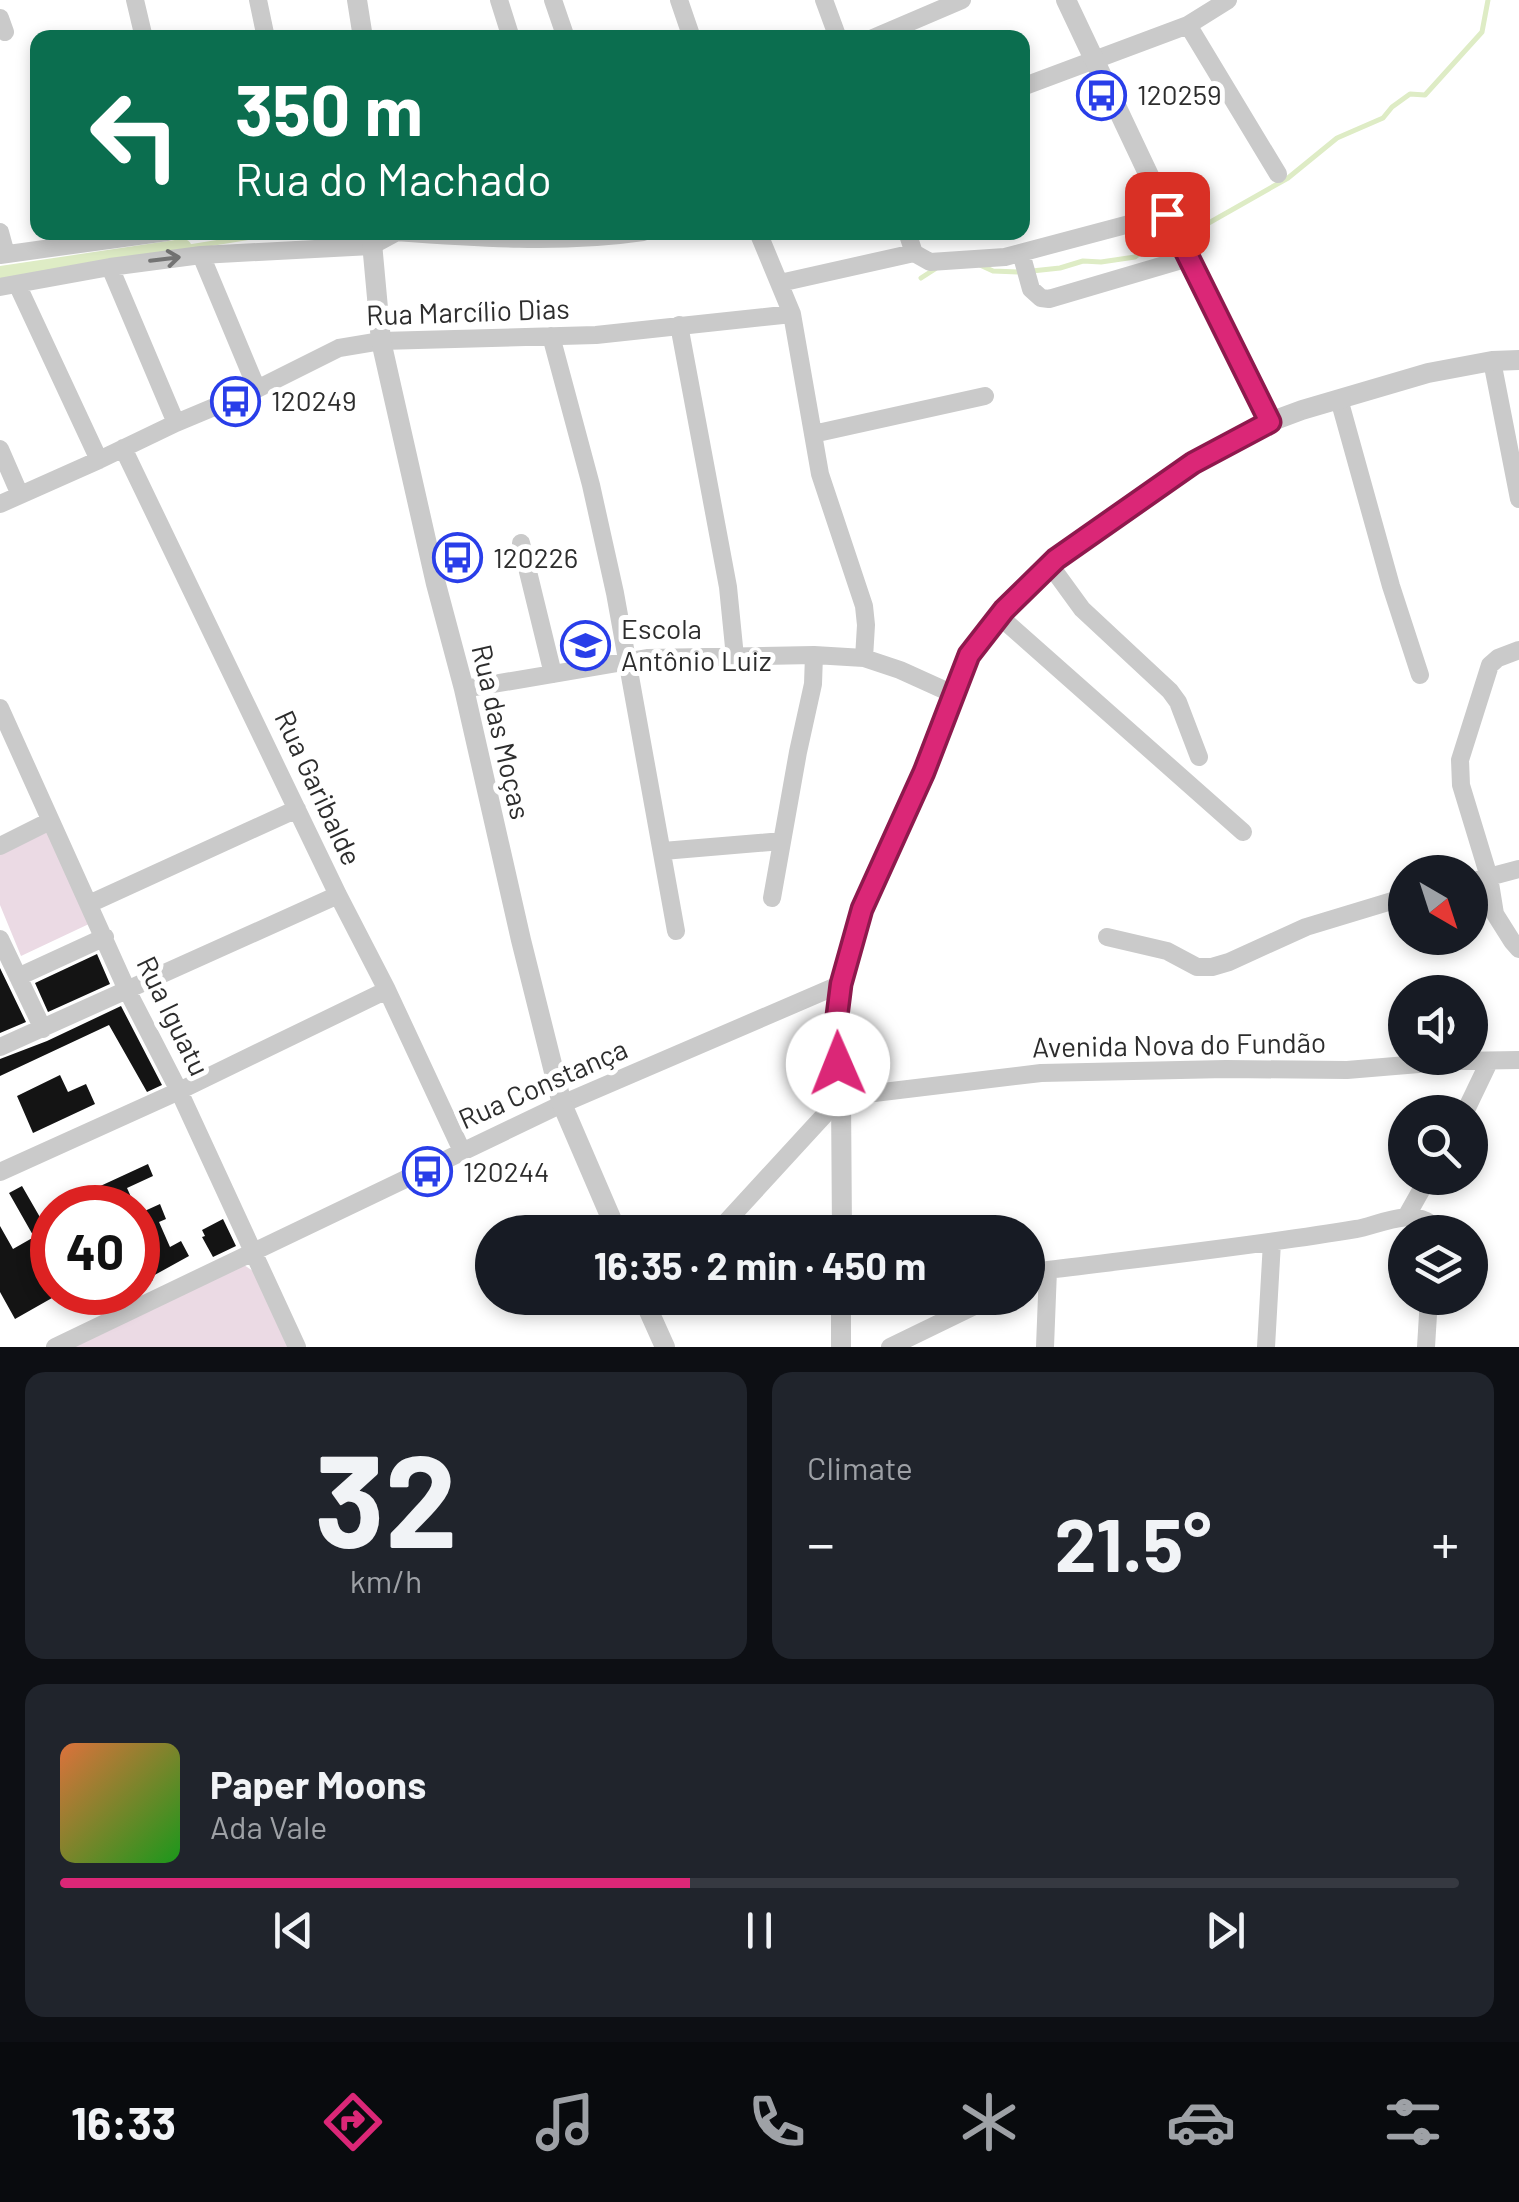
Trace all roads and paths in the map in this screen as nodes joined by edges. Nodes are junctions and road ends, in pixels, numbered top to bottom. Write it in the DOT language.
graph roads {
  1 [pos="135,0"];
  2 [pos="258,0"];
  3 [pos="356,0"];
  4 [pos="499,0"];
  5 [pos="553,0"];
  6 [pos="679,0"];
  7 [pos="824,0"];
  8 [pos="962,0"];
  9 [pos="1066,0"];
  10 [pos="1228,0"];
  11 [pos="1188,24"];
  12 [pos="142,30"];
  13 [pos="264,30"];
  14 [pos="362,30"];
  15 [pos="508,30"];
  16 [pos="563,30"];
  17 [pos="689,30"];
  18 [pos="835,30"];
  19 [pos="892,30"];
  20 [pos="1096,61"];
  21 [pos="1030,84"];
  22 [pos="1278,174"];
  23 [pos="1170,220"];
  24 [pos="0,232"];
  25 [pos="110,240"];
  26 [pos="360,240"];
  27 [pos="371,240"];
  28 [pos="762,240"];
  29 [pos="909,240"];
  30 [pos="1022,253"];
  31 [pos="1186,253"];
  32 [pos="914,254"];
  33 [pos="3,255"];
  34 [pos="201,255"];
  35 [pos="110,266"];
  36 [pos="780,282"];
  37 [pos="9,285"];
  38 [pos="792,314"];
  39 [pos="679,325"];
  40 [pos="551,336"];
  41 [pos="381,342"];
  42 [pos="1519,360"];
  43 [pos="1492,361"];
  44 [pos="258,389"];
  45 [pos="985,396"];
  46 [pos="1339,399"];
  47 [pos="1270,422"];
  48 [pos="176,423"];
  49 [pos="813,434"];
  50 [pos="0,448"];
  51 [pos="124,448"];
  52 [pos="99,460"];
  53 [pos="20,495"];
  54 [pos="1519,499"];
  55 [pos="0,504"];
  56 [pos="521,543"];
  57 [pos="1050,565"];
  58 [pos="999,616"];
  59 [pos="1519,650"];
  60 [pos="814,656"];
  61 [pos="736,658"];
  62 [pos="864,658"];
  63 [pos="627,660"];
  64 [pos="552,674"];
  65 [pos="1420,674"];
  66 [pos="464,689"];
  67 [pos="953,694"];
  68 [pos="0,708"];
  69 [pos="1200,757"];
  70 [pos="296,809"];
  71 [pos="50,821"];
  72 [pos="1243,832"];
  73 [pos="782,841"];
  74 [pos="0,846"];
  75 [pos="663,851"];
  76 [pos="1474,855"];
  77 [pos="1519,869"];
  78 [pos="1488,877"];
  79 [pos="338,895"];
  80 [pos="772,898"];
  81 [pos="1488,899"];
  82 [pos="1388,902"];
  83 [pos="89,904"];
  84 [pos="676,931"];
  85 [pos="1108,937"];
  86 [pos="105,938"];
  87 [pos="0,939"];
  88 [pos="1519,949"];
  89 [pos="18,977"];
  90 [pos="841,984"];
  91 [pos="127,990"];
  92 [pos="388,990"];
  93 [pos="43,1028"];
  94 [pos="0,1047"];
  95 [pos="1519,1060"];
  96 [pos="1489,1062"];
  97 [pos="178,1091"];
  98 [pos="1472,1095"];
  99 [pos="842,1096"];
  100 [pos="562,1104"];
  101 [pos="462,1151"];
  102 [pos="0,1172"];
  103 [pos="610,1215"];
  104 [pos="733,1215"];
  105 [pos="842,1215"];
  106 [pos="1388,1221"];
  107 [pos="1272,1242"];
  108 [pos="254,1252"];
  109 [pos="1048,1270"];
  110 [pos="1045,1272"];
  111 [pos="654,1315"];
  112 [pos="841,1315"];
  113 [pos="956,1315"];
  114 [pos="1428,1315"];
  115 [pos="55,1347"];
  116 [pos="297,1347"];
  117 [pos="665,1347"];
  118 [pos="841,1347"];
  119 [pos="890,1347"];
  120 [pos="1045,1347"];
  121 [pos="1266,1347"];
  122 [pos="1426,1347"];
  1 -- 12 [label="street"];
  2 -- 13 [label="street"];
  3 -- 14 [label="street"];
  4 -- 15 [label="street"];
  5 -- 16 [label="street"];
  6 -- 17 [label="street"];
  7 -- 18 [label="street"];
  8 -- 19 [label="street"];
  9 -- 20 [label="street"];
  10 -- 11 [label="street"];
  11 -- 20 [label="street"];
  11 -- 22 [label="street"];
  20 -- 21 [label="street"];
  20 -- 23 [label="street"];
  23 -- 30 [label="street"];
  23 -- 31 [label="street"];
  24 -- 33 [label="street"];
  25 -- 33 [label="street"];
  26 -- 34 [label="street"];
  27 -- 41 [label="street, Rua das Moças"];
  28 -- 36 [label="street"];
  29 -- 32 [label="street"];
  30 -- 31 [label="street"];
  30 -- 32 [label="street"];
  31 -- 47 [label="street"];
  32 -- 36 [label="street"];
  35 -- 34 [label="street, one-way"];
  34 -- 44 [label="street"];
  35 -- 37 [label="street"];
  35 -- 48 [label="street"];
  36 -- 38 [label="street"];
  37 -- 52 [label="street"];
  38 -- 39 [label="street, Rua Marcílio Dias"];
  38 -- 49 [label="street"];
  39 -- 40 [label="street, Rua Marcílio Dias"];
  39 -- 61 [label="street"];
  40 -- 41 [label="street, Rua Marcílio Dias"];
  40 -- 63 [label="street"];
  41 -- 44 [label="street, Rua Marcílio Dias"];
  41 -- 66 [label="street, Rua das Moças"];
  42 -- 43 [label="street"];
  43 -- 46 [label="street"];
  43 -- 54 [label="street"];
  44 -- 48 [label="street, Rua Marcílio Dias"];
  45 -- 49 [label="street"];
  46 -- 47 [label="street"];
  46 -- 65 [label="street"];
  47 -- 57 [label="street"];
  48 -- 51 [label="street, Rua Marcílio Dias"];
  49 -- 62 [label="street"];
  50 -- 53 [label="street"];
  51 -- 52 [label="street, Rua Marcílio Dias"];
  51 -- 70 [label="street, Rua Garibalde"];
  52 -- 53 [label="street, Rua Marcílio Dias"];
  53 -- 55 [label="street, Rua Marcílio Dias"];
  56 -- 64 [label="street"];
  57 -- 58 [label="street"];
  57 -- 69 [label="street"];
  58 -- 67 [label="street"];
  58 -- 72 [label="street"];
  59 -- 76 [label="street"];
  60 -- 61 [label="street"];
  60 -- 62 [label="street"];
  60 -- 73 [label="street"];
  61 -- 63 [label="street"];
  62 -- 67 [label="street"];
  63 -- 64 [label="street"];
  63 -- 75 [label="street"];
  64 -- 66 [label="street"];
  66 -- 100 [label="street, Rua das Moças"];
  67 -- 90 [label="street"];
  68 -- 71 [label="street, Rua Iguatu"];
  70 -- 79 [label="street, Rua Garibalde"];
  70 -- 83 [label="street"];
  71 -- 74 [label="street"];
  71 -- 83 [label="street, Rua Iguatu"];
  73 -- 75 [label="street"];
  73 -- 80 [label="street"];
  75 -- 84 [label="street"];
  77 -- 78 [label="street"];
  79 -- 91 [label="street"];
  79 -- 92 [label="street, Rua Garibalde"];
  81 -- 88 [label="street"];
  82 -- 85 [label="street"];
  83 -- 86 [label="street, Rua Iguatu"];
  86 -- 89 [label="street"];
  86 -- 91 [label="street, Rua Iguatu"];
  87 -- 89 [label="street"];
  89 -- 93 [label="street"];
  90 -- 99 [label="street"];
  90 -- 100 [label="street, Rua Constança"];
  91 -- 93 [label="street"];
  91 -- 97 [label="street, Rua Iguatu"];
  92 -- 97 [label="street"];
  92 -- 101 [label="street, Rua Garibalde"];
  93 -- 94 [label="street"];
  95 -- 96 [label="street, Avenida Nova do Fundão"];
  96 -- 98 [label="street"];
  96 -- 99 [label="street, Avenida Nova do Fundão"];
  97 -- 102 [label="street"];
  97 -- 108 [label="street, Rua Iguatu"];
  99 -- 104 [label="street"];
  99 -- 105 [label="street"];
  100 -- 101 [label="street, Rua Constança"];
  100 -- 103 [label="street, Rua das Moças"];
  101 -- 108 [label="street, Rua Constança"];
  106 -- 107 [label="street"];
  107 -- 109 [label="street"];
  107 -- 121 [label="street"];
  108 -- 115 [label="street, Rua Constança"];
  108 -- 116 [label="street, Rua Iguatu"];
  109 -- 110 [label="street"];
  109 -- 120 [label="street"];
  111 -- 117 [label="street"];
  112 -- 118 [label="street"];
  113 -- 119 [label="street"];
  114 -- 122 [label="street"];
}
